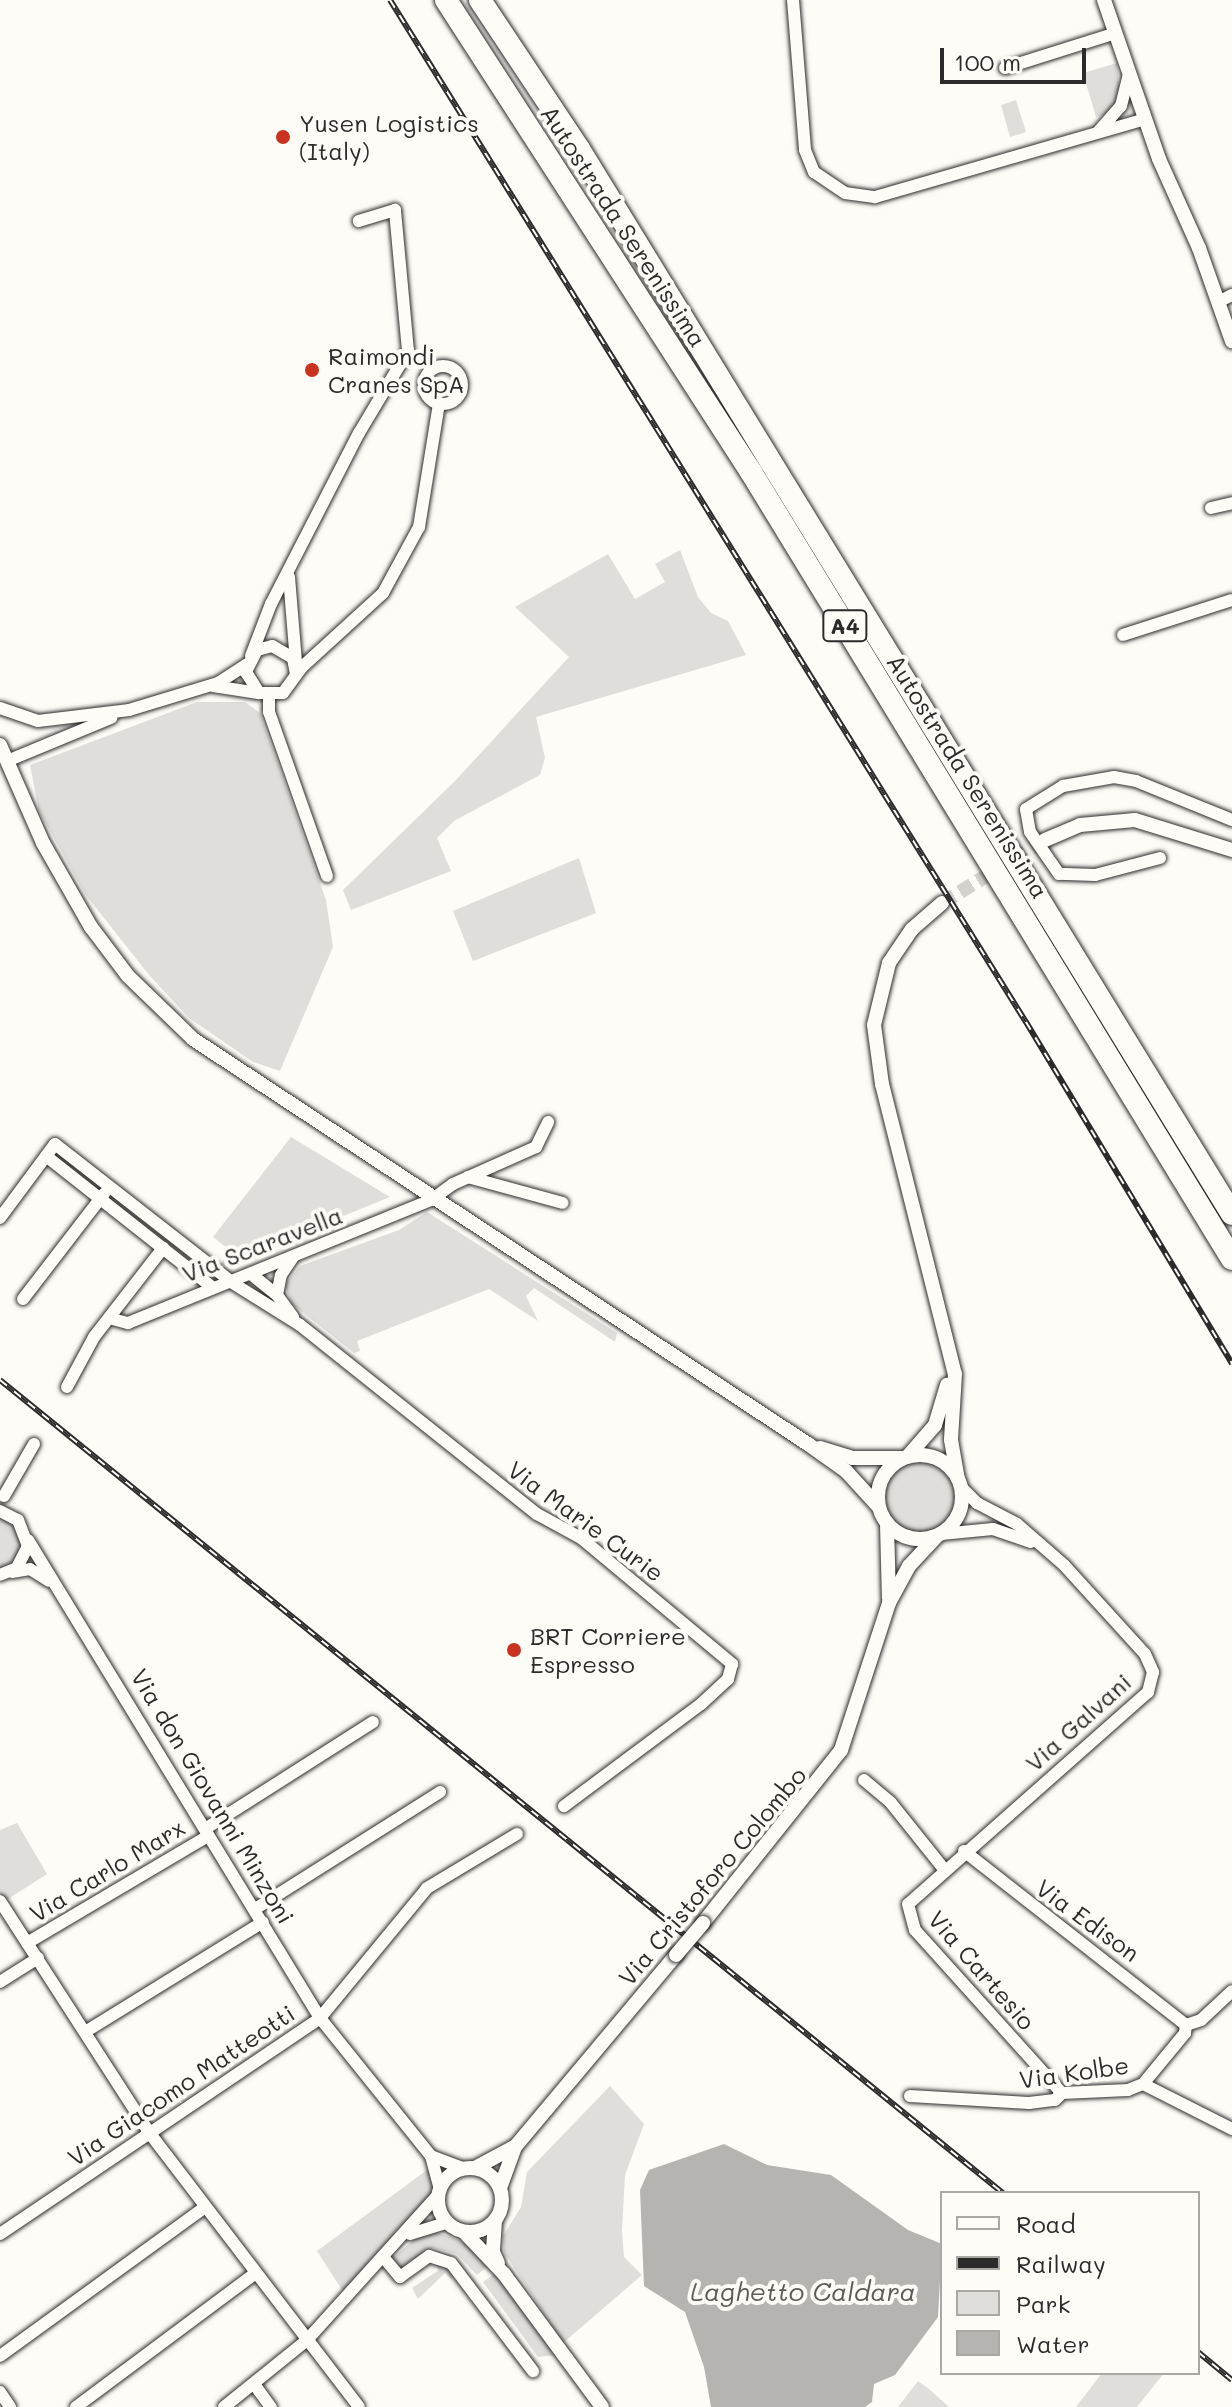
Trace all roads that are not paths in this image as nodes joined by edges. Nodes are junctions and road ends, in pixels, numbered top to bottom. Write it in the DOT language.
graph roads {
  1 [pos="446,0"];
  2 [pos="480,0"];
  3 [pos="793,0"];
  4 [pos="1104,0"];
  5 [pos="1116,33"];
  6 [pos="1005,68"];
  7 [pos="1129,73"];
  8 [pos="1145,119"];
  9 [pos="1097,133"];
  10 [pos="359,221"];
  11 [pos="1226,298"];
  12 [pos="1232,341"];
  13 [pos="439,403"];
  14 [pos="1232,503"];
  15 [pos="1211,508"];
  16 [pos="293,563"];
  17 [pos="1232,600"];
  18 [pos="1123,635"];
  19 [pos="294,638"];
  20 [pos="317,651"];
  21 [pos="249,660"];
  22 [pos="294,661"];
  23 [pos="202,688"];
  24 [pos="264,694"];
  25 [pos="0,708"];
  26 [pos="129,710"];
  27 [pos="0,745"];
  28 [pos="7,761"];
  29 [pos="1232,820"];
  30 [pos="1045,840"];
  31 [pos="1232,850"];
  32 [pos="1160,858"];
  33 [pos="327,876"];
  34 [pos="942,903"];
  35 [pos="548,1122"];
  36 [pos="46,1156"];
  37 [pos="468,1177"];
  38 [pos="110,1187"];
  39 [pos="100,1199"];
  40 [pos="431,1200"];
  41 [pos="563,1203"];
  42 [pos="1232,1214"];
  43 [pos="0,1218"];
  44 [pos="176,1239"];
  45 [pos="165,1250"];
  46 [pos="293,1257"];
  47 [pos="1232,1259"];
  48 [pos="251,1274"];
  49 [pos="230,1281"];
  50 [pos="212,1287"];
  51 [pos="277,1295"];
  52 [pos="23,1299"];
  53 [pos="109,1318"];
  54 [pos="300,1325"];
  55 [pos="952,1361"];
  56 [pos="67,1387"];
  57 [pos="34,1444"];
  58 [pos="808,1444"];
  59 [pos="906,1457"];
  60 [pos="960,1483"];
  61 [pos="2,1498"];
  62 [pos="878,1506"];
  63 [pos="5,1513"];
  64 [pos="887,1524"];
  65 [pos="939,1535"];
  66 [pos="28,1540"];
  67 [pos="1047,1551"];
  68 [pos="4,1574"];
  69 [pos="65,1598"];
  70 [pos="889,1603"];
  71 [pos="373,1722"];
  72 [pos="864,1780"];
  73 [pos="440,1792"];
  74 [pos="564,1806"];
  75 [pos="207,1832"];
  76 [pos="517,1834"];
  77 [pos="964,1851"];
  78 [pos="943,1868"];
  79 [pos="0,1901"];
  80 [pos="255,1909"];
  81 [pos="908,1909"];
  82 [pos="4,1915"];
  83 [pos="263,1922"];
  84 [pos="27,1943"];
  85 [pos="38,1958"];
  86 [pos="0,1982"];
  87 [pos="1232,1991"];
  88 [pos="320,2018"];
  89 [pos="1186,2025"];
  90 [pos="85,2032"];
  91 [pos="1143,2084"];
  92 [pos="1062,2093"];
  93 [pos="910,2096"];
  94 [pos="1232,2129"];
  95 [pos="148,2131"];
  96 [pos="515,2147"];
  97 [pos="431,2156"];
  98 [pos="469,2168"];
  99 [pos="500,2188"];
  100 [pos="439,2192"];
  101 [pos="205,2207"];
  102 [pos="495,2221"];
  103 [pos="447,2223"];
  104 [pos="464,2232"];
  105 [pos="0,2234"];
  106 [pos="407,2235"];
  107 [pos="384,2258"];
  108 [pos="504,2274"];
  109 [pos="253,2275"];
  110 [pos="307,2340"];
  111 [pos="0,2356"];
  112 [pos="533,2371"];
  113 [pos="254,2384"];
  114 [pos="0,2392"];
  115 [pos="10,2407"];
  116 [pos="76,2407"];
  117 [pos="224,2407"];
  118 [pos="271,2407"];
  119 [pos="359,2407"];
  120 [pos="602,2407"];
  1 -- 47 [label="highway, Autostrada Serenissima / A4"];
  2 -- 42 [label="highway, Autostrada Serenissima / A4"];
  3 -- 9 [label="street"];
  4 -- 5 [label="street"];
  5 -- 6 [label="street"];
  5 -- 7 [label="street"];
  7 -- 8 [label="street"];
  7 -- 9 [label="street"];
  8 -- 9 [label="street"];
  8 -- 11 [label="street"];
  10 -- 16 [label="street"];
  11 -- 12 [label="street"];
  13 -- 20 [label="street"];
  14 -- 15 [label="street"];
  16 -- 19 [label="street"];
  16 -- 21 [label="street"];
  17 -- 18 [label="street"];
  19 -- 20 [label="street"];
  19 -- 22 [label="street"];
  20 -- 22 [label="street"];
  20 -- 22 [label="street"];
  21 -- 22 [label="street"];
  21 -- 23 [label="street"];
  21 -- 24 [label="street"];
  22 -- 24 [label="street"];
  23 -- 24 [label="street"];
  23 -- 26 [label="street"];
  24 -- 33 [label="street"];
  25 -- 26 [label="street"];
  26 -- 28 [label="street"];
  27 -- 28 [label="street"];
  28 -- 40 [label="street"];
  29 -- 32 [label="street"];
  30 -- 31 [label="street"];
  34 -- 55 [label="street"];
  35 -- 37 [label="street, Via Scaravella"];
  36 -- 38 [label="street, Via Marie Curie"];
  36 -- 39 [label="street"];
  36 -- 43 [label="street"];
  37 -- 40 [label="street, Via Scaravella"];
  37 -- 41 [label="street"];
  38 -- 39 [label="street"];
  38 -- 44 [label="street, Via Marie Curie"];
  39 -- 45 [label="street"];
  39 -- 52 [label="street"];
  40 -- 46 [label="street, Via Scaravella"];
  40 -- 58 [label="street"];
  44 -- 45 [label="street"];
  44 -- 49 [label="street, Via Marie Curie"];
  45 -- 50 [label="street"];
  45 -- 53 [label="street"];
  46 -- 48 [label="street, Via Scaravella"];
  46 -- 51 [label="street"];
  48 -- 49 [label="street, Via Scaravella"];
  48 -- 51 [label="street"];
  49 -- 50 [label="street, Via Scaravella"];
  49 -- 54 [label="street, Via Marie Curie"];
  50 -- 53 [label="street, Via Scaravella"];
  51 -- 54 [label="street"];
  53 -- 56 [label="street"];
  54 -- 74 [label="street, Via Marie Curie"];
  55 -- 59 [label="street"];
  55 -- 60 [label="street"];
  57 -- 61 [label="street"];
  58 -- 59 [label="street"];
  58 -- 62 [label="street"];
  59 -- 60 [label="street"];
  59 -- 62 [label="street"];
  60 -- 65 [label="street"];
  60 -- 67 [label="street, Via Galvani"];
  61 -- 63 [label="street, Via don Giovanni Minzoni"];
  62 -- 64 [label="street"];
  63 -- 66 [label="street, Via don Giovanni Minzoni"];
  64 -- 65 [label="street"];
  64 -- 70 [label="street, Via Cristoforo Colombo"];
  65 -- 67 [label="street, Via Galvani"];
  65 -- 70 [label="street, Via Cristoforo Colombo"];
  66 -- 68 [label="street"];
  66 -- 69 [label="street, Via don Giovanni Minzoni"];
  67 -- 77 [label="street, Via Galvani"];
  68 -- 69 [label="street, Via don Giovanni Minzoni"];
  69 -- 75 [label="street, Via don Giovanni Minzoni"];
  70 -- 96 [label="street, Via Cristoforo Colombo, bridge"];
  71 -- 75 [label="street, Via Carlo Marx"];
  72 -- 78 [label="street"];
  73 -- 80 [label="street"];
  75 -- 80 [label="street, Via don Giovanni Minzoni"];
  75 -- 84 [label="street, Via Carlo Marx"];
  76 -- 88 [label="street, Via Giacomo Matteotti"];
  77 -- 78 [label="street, Via Galvani"];
  77 -- 89 [label="street, Via Edison"];
  78 -- 81 [label="street, Via Galvani"];
  79 -- 82 [label="street"];
  80 -- 83 [label="street, Via don Giovanni Minzoni"];
  81 -- 92 [label="street, Via Cartesio"];
  82 -- 84 [label="street"];
  83 -- 88 [label="street, Via don Giovanni Minzoni"];
  83 -- 90 [label="street"];
  84 -- 85 [label="street"];
  85 -- 86 [label="street"];
  85 -- 90 [label="street"];
  87 -- 89 [label="street"];
  88 -- 95 [label="street, Via Giacomo Matteotti"];
  88 -- 97 [label="street, Via don Giovanni Minzoni"];
  89 -- 91 [label="street"];
  90 -- 95 [label="street"];
  91 -- 92 [label="street, Via Kolbe"];
  91 -- 94 [label="street, Via Kolbe"];
  92 -- 93 [label="street, Via Kolbe"];
  95 -- 101 [label="street"];
  95 -- 105 [label="street, Via Giacomo Matteotti"];
  96 -- 98 [label="street, Via Cristoforo Colombo"];
  96 -- 99 [label="street, Via Cristoforo Colombo"];
  97 -- 98 [label="street"];
  97 -- 100 [label="street"];
  98 -- 99 [label="street"];
  98 -- 100 [label="street"];
  99 -- 102 [label="street"];
  100 -- 103 [label="street"];
  100 -- 106 [label="street"];
  101 -- 109 [label="street"];
  101 -- 111 [label="street"];
  102 -- 104 [label="street"];
  102 -- 108 [label="street"];
  103 -- 104 [label="street"];
  103 -- 106 [label="street"];
  104 -- 108 [label="street"];
  106 -- 107 [label="street"];
  107 -- 110 [label="street"];
  107 -- 112 [label="street"];
  108 -- 120 [label="street"];
  109 -- 110 [label="street"];
  109 -- 116 [label="street"];
  110 -- 113 [label="street"];
  110 -- 119 [label="street"];
  113 -- 117 [label="street"];
  113 -- 118 [label="street"];
  114 -- 115 [label="street"];
}
